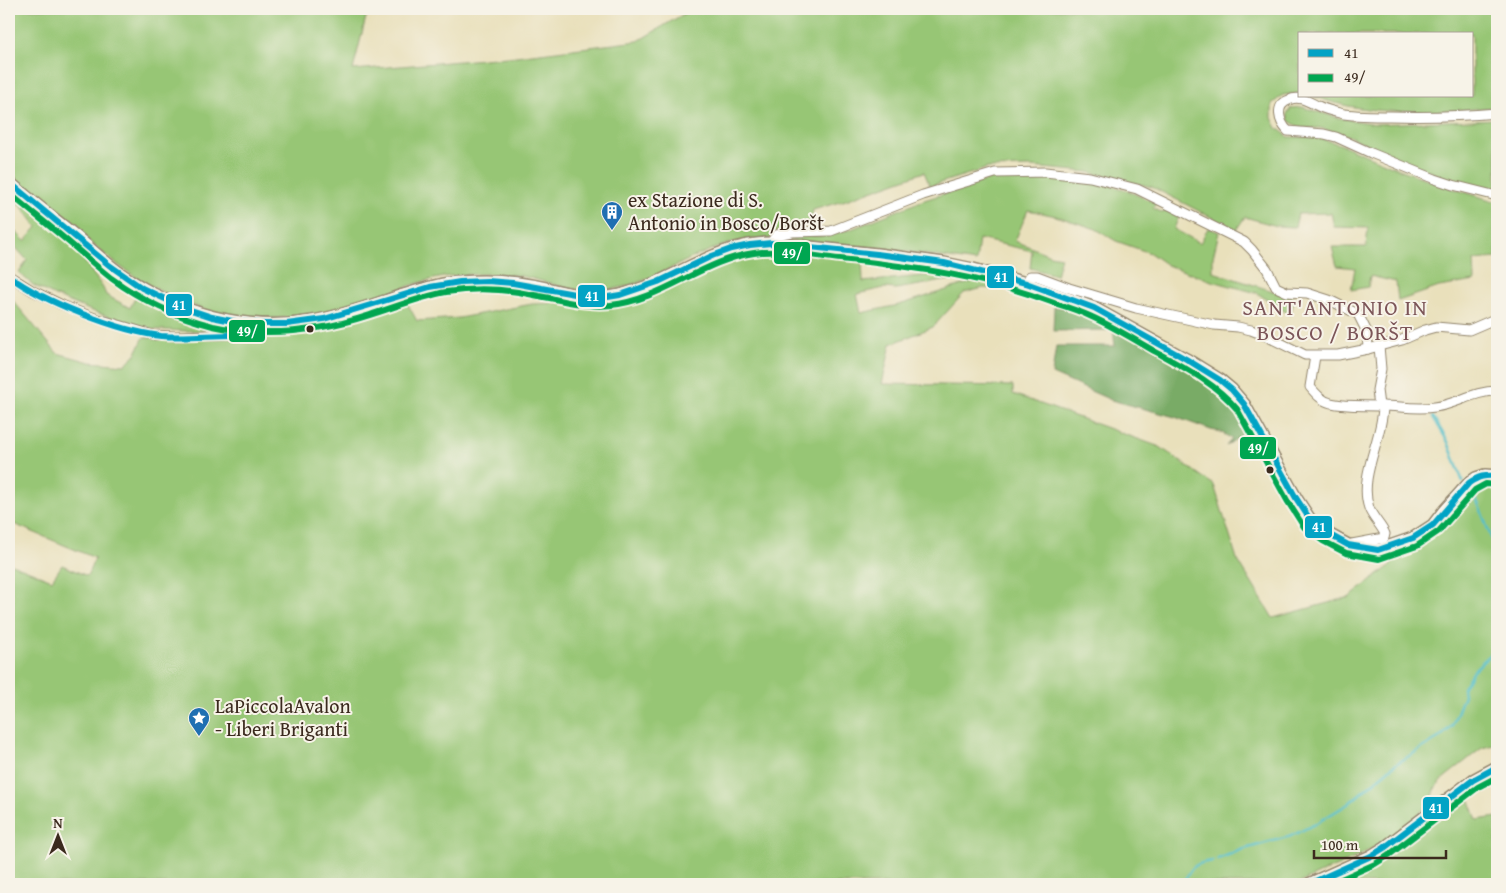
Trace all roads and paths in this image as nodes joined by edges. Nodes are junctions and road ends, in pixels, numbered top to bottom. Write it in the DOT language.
graph roads {
  1 [pos="1497,113"];
  2 [pos="9,182"];
  3 [pos="1497,196"];
  4 [pos="771,243"];
  5 [pos="9,276"];
  6 [pos="1026,283"];
  7 [pos="1497,318"];
  8 [pos="262,324"];
  9 [pos="1379,346"];
  10 [pos="1368,349"];
  11 [pos="1314,356"];
  12 [pos="1497,392"];
  13 [pos="1381,406"];
  14 [pos="1497,476"];
  15 [pos="1348,545"];
  16 [pos="1497,767"];
  17 [pos="1309,884"];
  1 -- 3 [label="street"];
  2 -- 8 [label="main road"];
  4 -- 6 [label="main road"];
  4 -- 8 [label="main road"];
  4 -- 10 [label="street"];
  5 -- 8 [label="street"];
  6 -- 11 [label="street"];
  6 -- 15 [label="main road"];
  7 -- 9 [label="street"];
  9 -- 10 [label="street"];
  9 -- 13 [label="street"];
  10 -- 11 [label="street"];
  11 -- 13 [label="street"];
  12 -- 13 [label="street"];
  13 -- 15 [label="street"];
  14 -- 15 [label="main road"];
  16 -- 17 [label="main road"];
}
